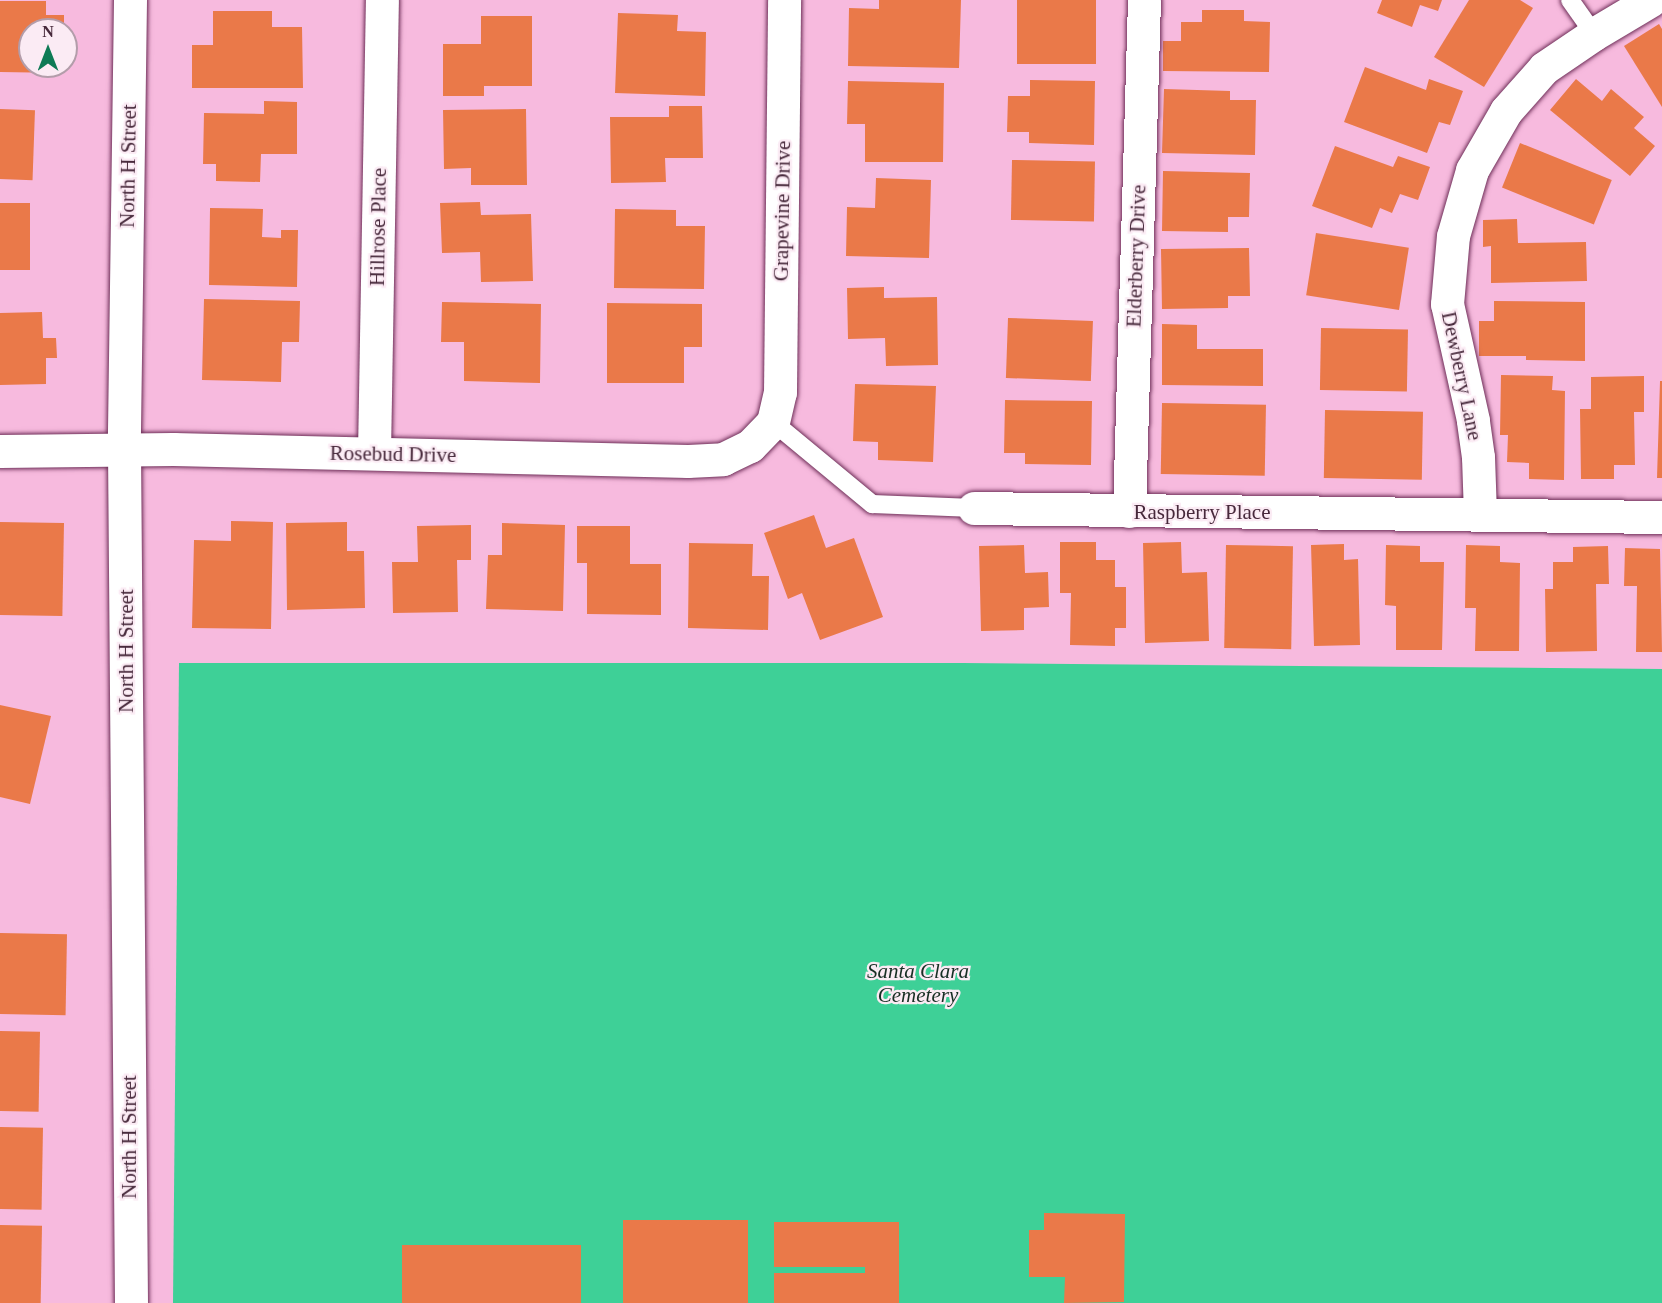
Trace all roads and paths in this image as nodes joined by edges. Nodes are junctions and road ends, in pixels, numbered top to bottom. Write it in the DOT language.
graph roads {
  1 [pos="130,0"];
  2 [pos="382,0"];
  3 [pos="784,0"];
  4 [pos="1144,0"];
  5 [pos="1570,0"];
  6 [pos="1651,0"];
  7 [pos="1594,34"];
  8 [pos="772,422"];
  9 [pos="124,449"];
  10 [pos="0,451"];
  11 [pos="374,453"];
  12 [pos="974,508"];
  13 [pos="1129,511"];
  14 [pos="1480,514"];
  15 [pos="1662,517"];
  16 [pos="130,1303"];
  1 -- 9 [label="street, North H Street"];
  2 -- 11 [label="street, Hillrose Place"];
  3 -- 8 [label="street, Grapevine Drive"];
  4 -- 13 [label="street, Elderberry Drive"];
  5 -- 7 [label="lane"];
  6 -- 7 [label="street, Dewberry Lane"];
  7 -- 14 [label="street, Dewberry Lane"];
  8 -- 11 [label="street, Rosebud Drive"];
  8 -- 12 [label="lane, Raspberry Place"];
  9 -- 10 [label="street, Rosebud Drive"];
  9 -- 11 [label="street, Rosebud Drive"];
  9 -- 16 [label="street, North H Street"];
  12 -- 13 [label="street, Raspberry Place"];
  13 -- 14 [label="street, Raspberry Place"];
  14 -- 15 [label="street, Raspberry Place"];
}
